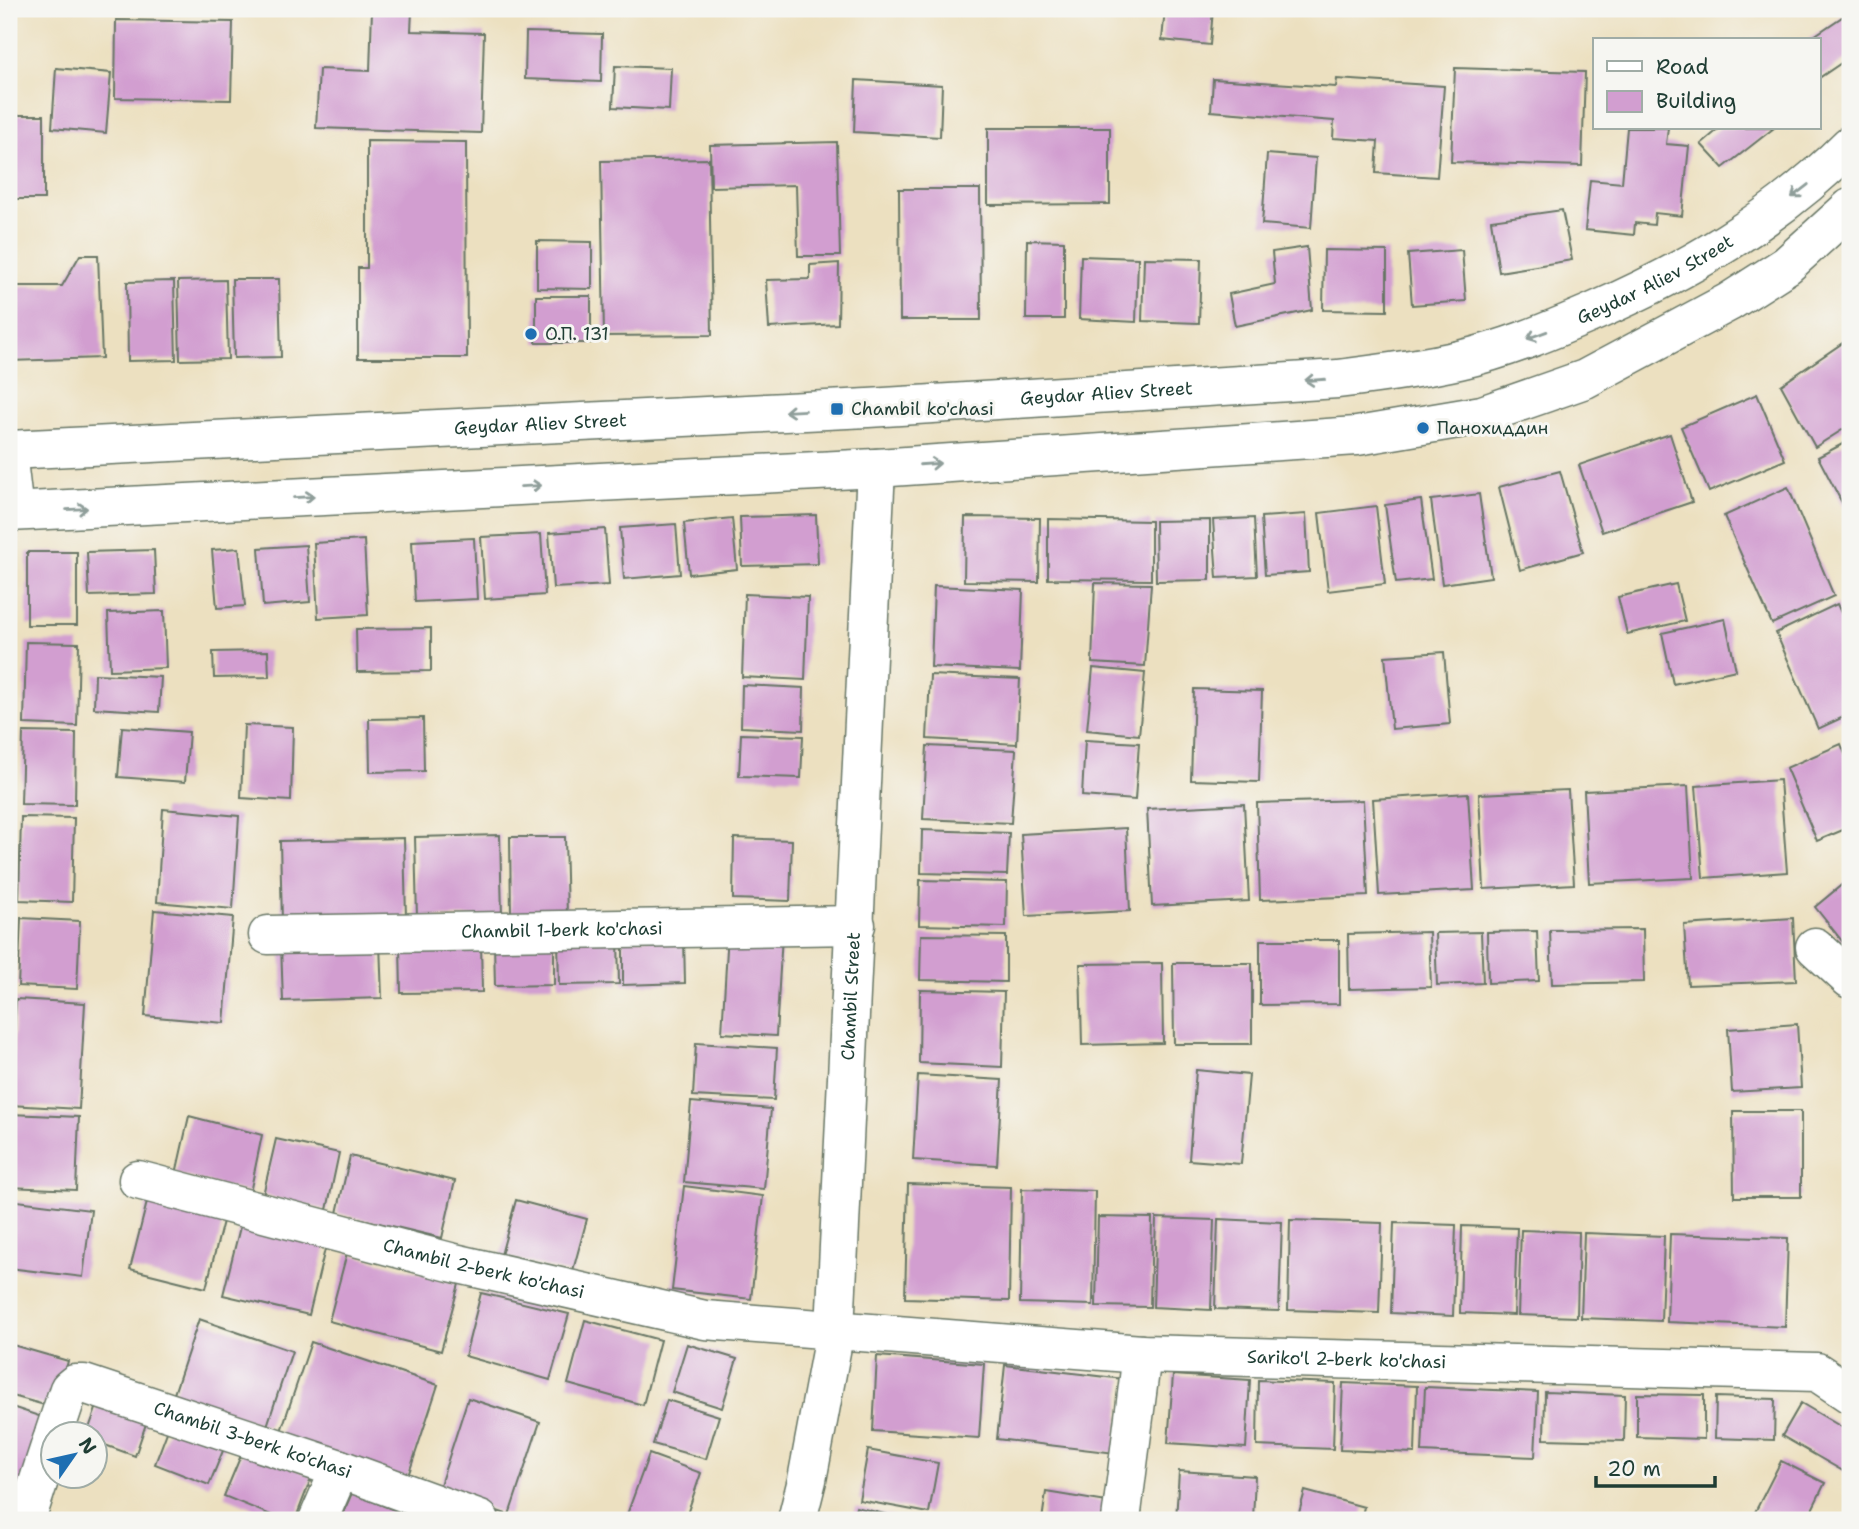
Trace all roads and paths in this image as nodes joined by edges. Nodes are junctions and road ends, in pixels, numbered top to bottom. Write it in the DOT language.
graph roads {
  1 [pos="1850,145"];
  2 [pos="1850,208"];
  3 [pos="868,408"];
  4 [pos="9,450"];
  5 [pos="876,468"];
  6 [pos="9,469"];
  7 [pos="12,512"];
  8 [pos="856,925"];
  9 [pos="268,935"];
  10 [pos="1815,947"];
  11 [pos="1850,979"];
  12 [pos="138,1180"];
  13 [pos="835,1330"];
  14 [pos="1142,1354"];
  15 [pos="1850,1394"];
  16 [pos="59,1420"];
  17 [pos="340,1469"];
  18 [pos="38,1483"];
  19 [pos="26,1520"];
  20 [pos="318,1520"];
  21 [pos="480,1520"];
  22 [pos="797,1520"];
  23 [pos="1121,1520"];
  1 -- 3 [label="street, Geydar Aliev Street, one-way"];
  5 -- 2 [label="street, one-way"];
  3 -- 4 [label="street, Geydar Aliev Street, one-way"];
  3 -- 5 [label="street, Chambil Street"];
  7 -- 5 [label="street, one-way"];
  5 -- 8 [label="street, Chambil Street"];
  6 -- 7 [label="street"];
  8 -- 9 [label="street, Chambil 1-berk ko'chasi"];
  8 -- 13 [label="street, Chambil Street"];
  10 -- 11 [label="street"];
  12 -- 13 [label="street, Chambil 2-berk ko'chasi"];
  13 -- 14 [label="street, Sariko'l 2-berk ko'chasi"];
  13 -- 22 [label="street, Chambil Street"];
  14 -- 15 [label="street, Sariko'l 2-berk ko'chasi"];
  14 -- 23 [label="street"];
  16 -- 17 [label="street, Chambil 3-berk ko'chasi"];
  17 -- 20 [label="street"];
  17 -- 21 [label="street, Chambil 3-berk ko'chasi"];
  18 -- 19 [label="street"];
}
